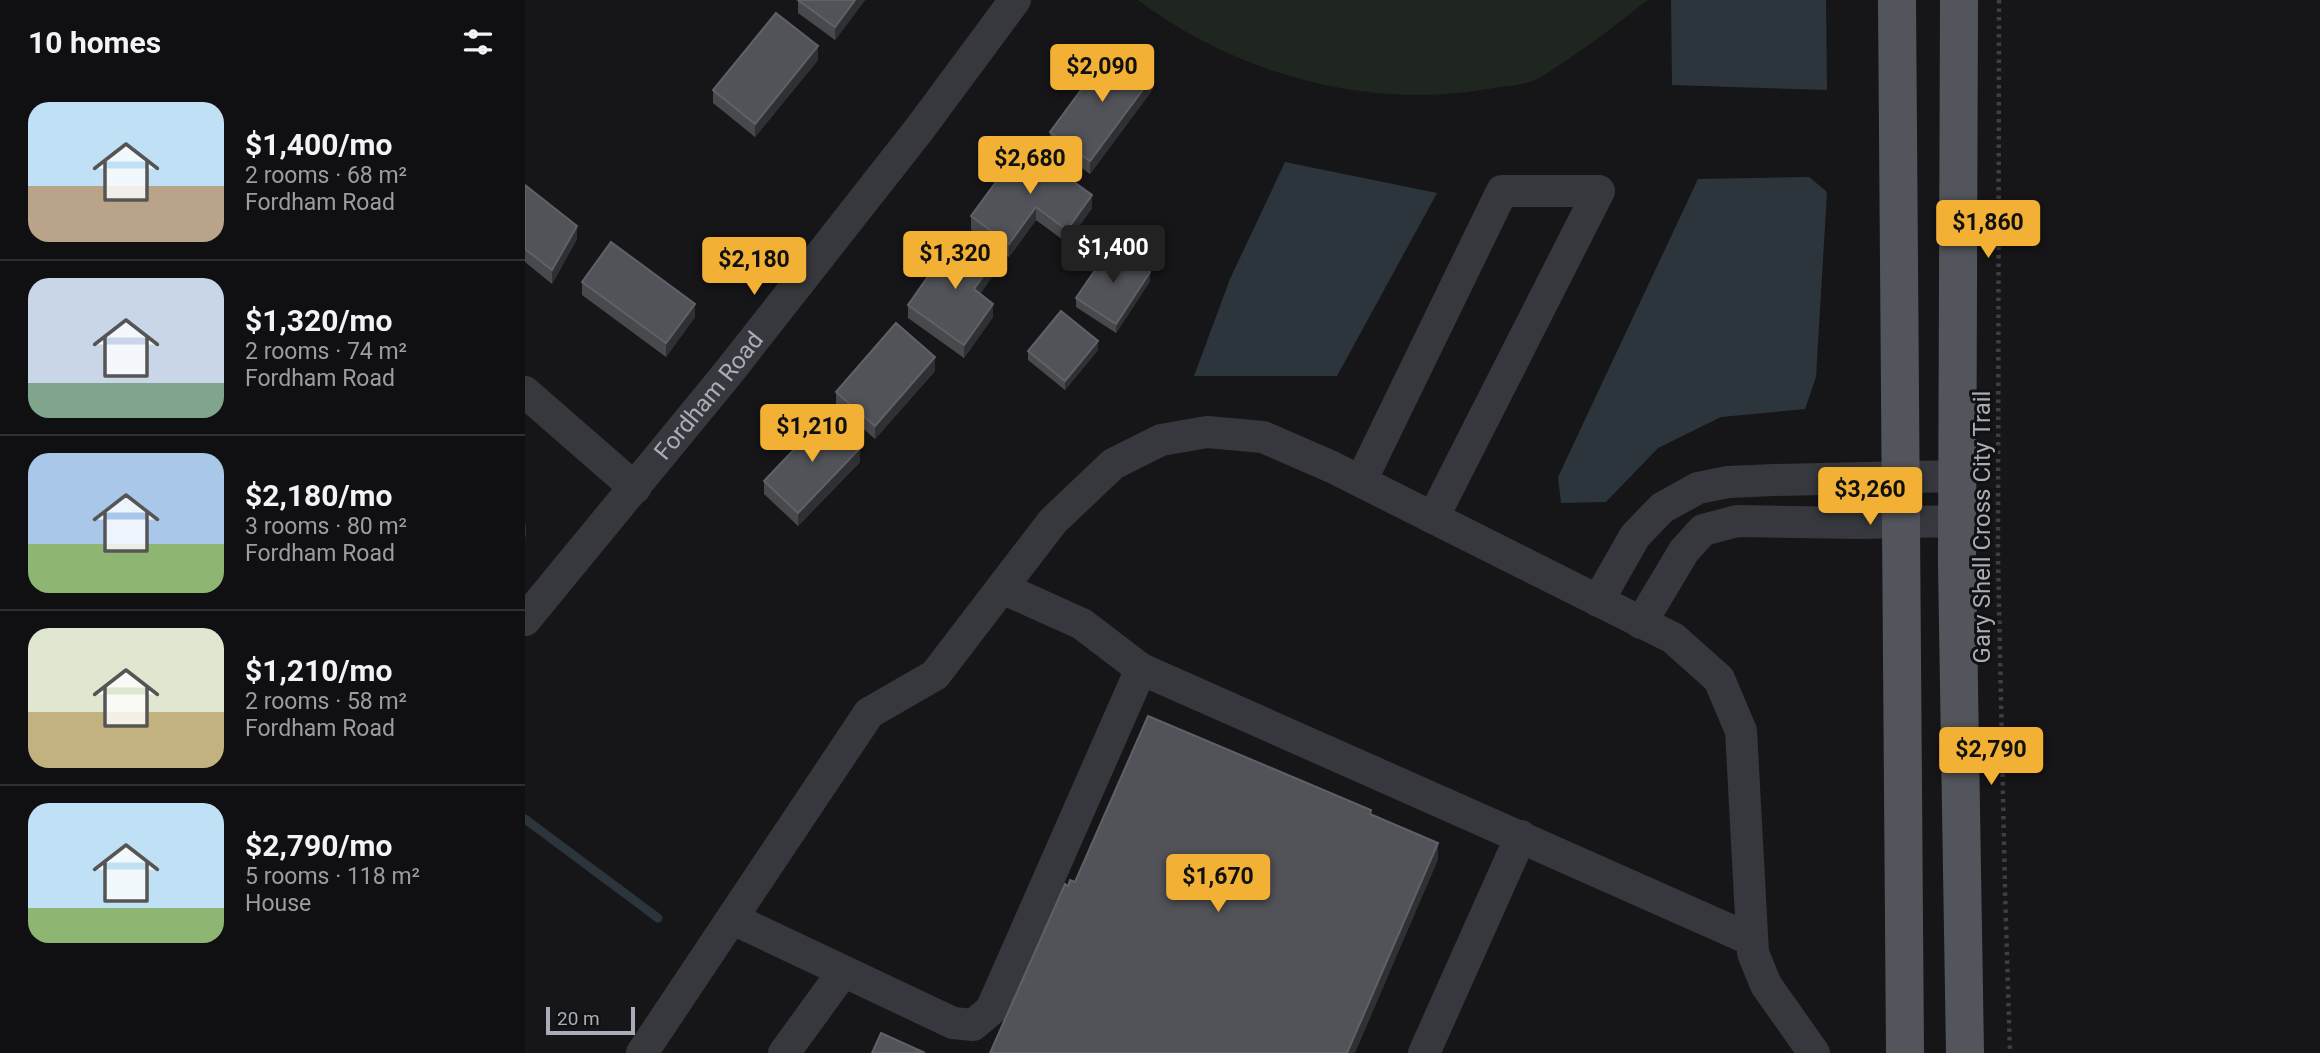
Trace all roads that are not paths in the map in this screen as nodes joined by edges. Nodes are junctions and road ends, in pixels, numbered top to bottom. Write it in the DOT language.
graph roads {
  1 [pos="1015,0"];
  2 [pos="1897,0"];
  3 [pos="1959,0"];
  4 [pos="525,393"];
  5 [pos="1958,477"];
  6 [pos="1899,478"];
  7 [pos="1361,481"];
  8 [pos="635,488"];
  9 [pos="1433,518"];
  10 [pos="1958,521"];
  11 [pos="1900,522"];
  12 [pos="1002,588"];
  13 [pos="1598,601"];
  14 [pos="525,620"];
  15 [pos="1641,623"];
  16 [pos="1141,668"];
  17 [pos="1521,836"];
  18 [pos="733,919"];
  19 [pos="1752,940"];
  20 [pos="843,972"];
  21 [pos="642,1053"];
  22 [pos="784,1053"];
  23 [pos="1425,1053"];
  24 [pos="1814,1053"];
  25 [pos="1905,1053"];
  26 [pos="1965,1053"];
  1 -- 8 [label="street, Fordham Road"];
  2 -- 6 [label="main road"];
  3 -- 5 [label="main road"];
  4 -- 8 [label="street"];
  5 -- 6 [label="street"];
  5 -- 10 [label="main road"];
  6 -- 11 [label="main road"];
  6 -- 13 [label="street"];
  7 -- 9 [label="street"];
  7 -- 9 [label="street"];
  7 -- 12 [label="street"];
  8 -- 14 [label="street, Fordham Road"];
  9 -- 13 [label="street"];
  10 -- 11 [label="street"];
  10 -- 26 [label="main road"];
  11 -- 15 [label="street"];
  11 -- 25 [label="main road"];
  12 -- 16 [label="street"];
  12 -- 18 [label="street"];
  13 -- 15 [label="street"];
  15 -- 19 [label="street"];
  16 -- 17 [label="street"];
  16 -- 20 [label="street"];
  17 -- 19 [label="street"];
  17 -- 23 [label="street"];
  18 -- 20 [label="street"];
  18 -- 21 [label="street"];
  19 -- 24 [label="street"];
  20 -- 22 [label="street"];
}
